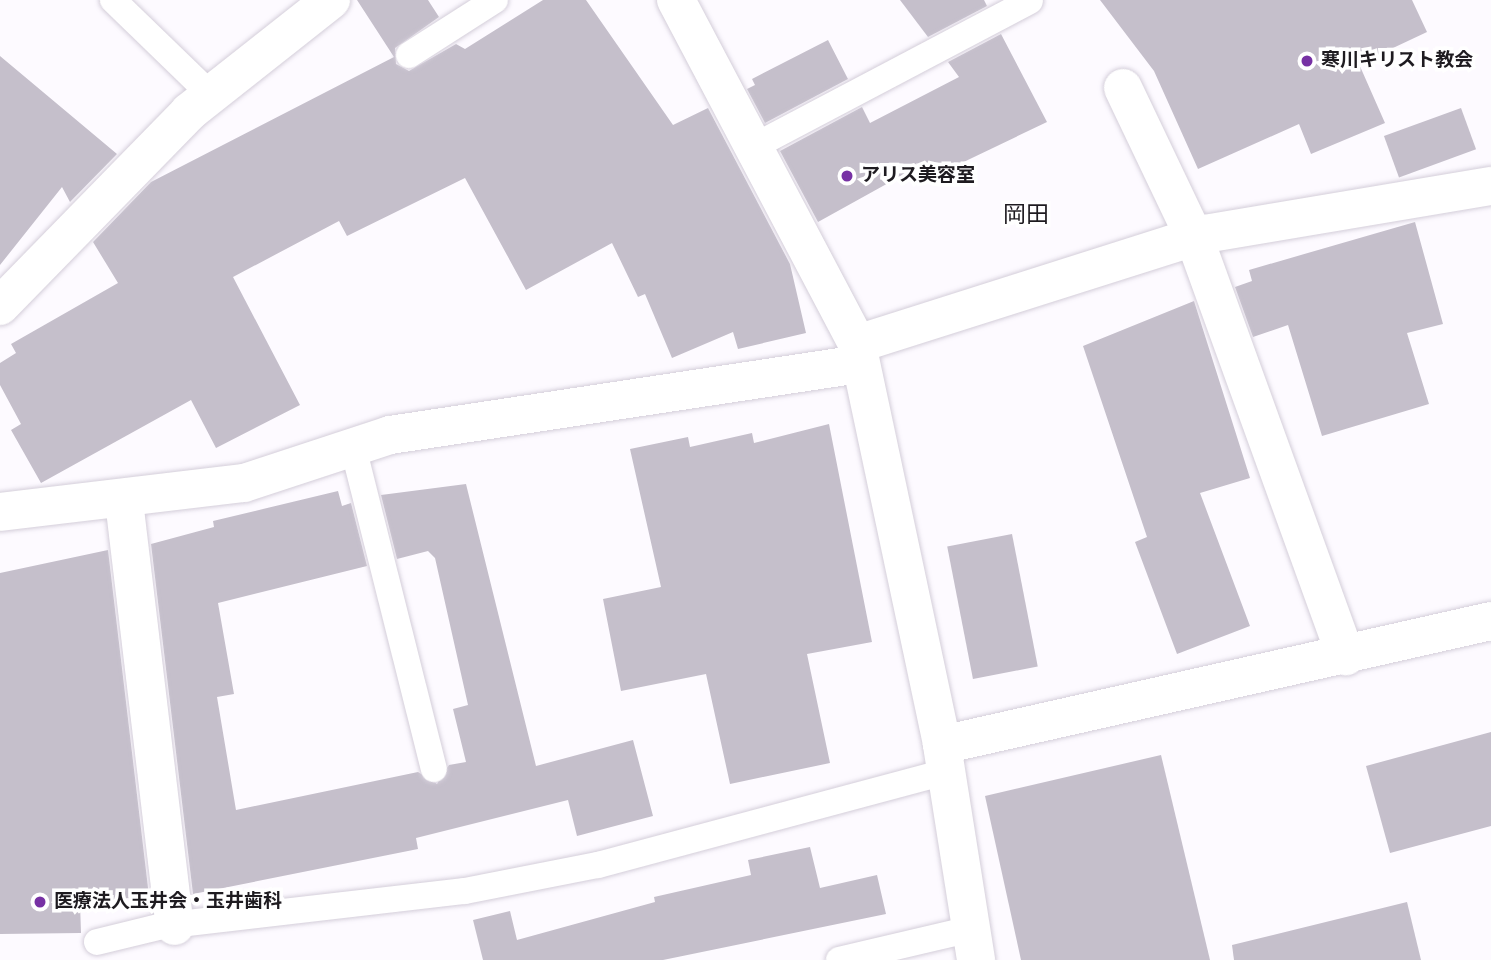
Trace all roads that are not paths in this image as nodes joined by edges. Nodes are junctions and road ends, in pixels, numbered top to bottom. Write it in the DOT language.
graph roads {
  1 [pos="113,0"];
  2 [pos="331,0"];
  3 [pos="495,0"];
  4 [pos="676,0"];
  5 [pos="1030,1"];
  6 [pos="409,55"];
  7 [pos="1124,88"];
  8 [pos="211,95"];
  9 [pos="753,147"];
  10 [pos="1491,187"];
  11 [pos="1194,237"];
  12 [pos="0,306"];
  13 [pos="859,354"];
  14 [pos="353,447"];
  15 [pos="124,501"];
  16 [pos="0,512"];
  17 [pos="1491,621"];
  18 [pos="1346,656"];
  19 [pos="944,758"];
  20 [pos="434,769"];
  21 [pos="175,926"];
  22 [pos="97,942"];
  23 [pos="973,945"];
  24 [pos="839,960"];
  1 -- 8 [label="lane"];
  2 -- 8 [label="street"];
  3 -- 6 [label="lane"];
  4 -- 9 [label="street"];
  5 -- 9 [label="lane"];
  7 -- 11 [label="street"];
  8 -- 12 [label="street"];
  9 -- 13 [label="street"];
  10 -- 11 [label="street"];
  11 -- 13 [label="street"];
  11 -- 18 [label="street"];
  13 -- 14 [label="street"];
  13 -- 19 [label="street"];
  14 -- 15 [label="street"];
  14 -- 20 [label="lane"];
  15 -- 16 [label="street"];
  15 -- 21 [label="street"];
  17 -- 18 [label="street"];
  18 -- 19 [label="street"];
  19 -- 21 [label="lane"];
  19 -- 23 [label="street"];
  21 -- 22 [label="lane"];
  23 -- 24 [label="lane"];
}
